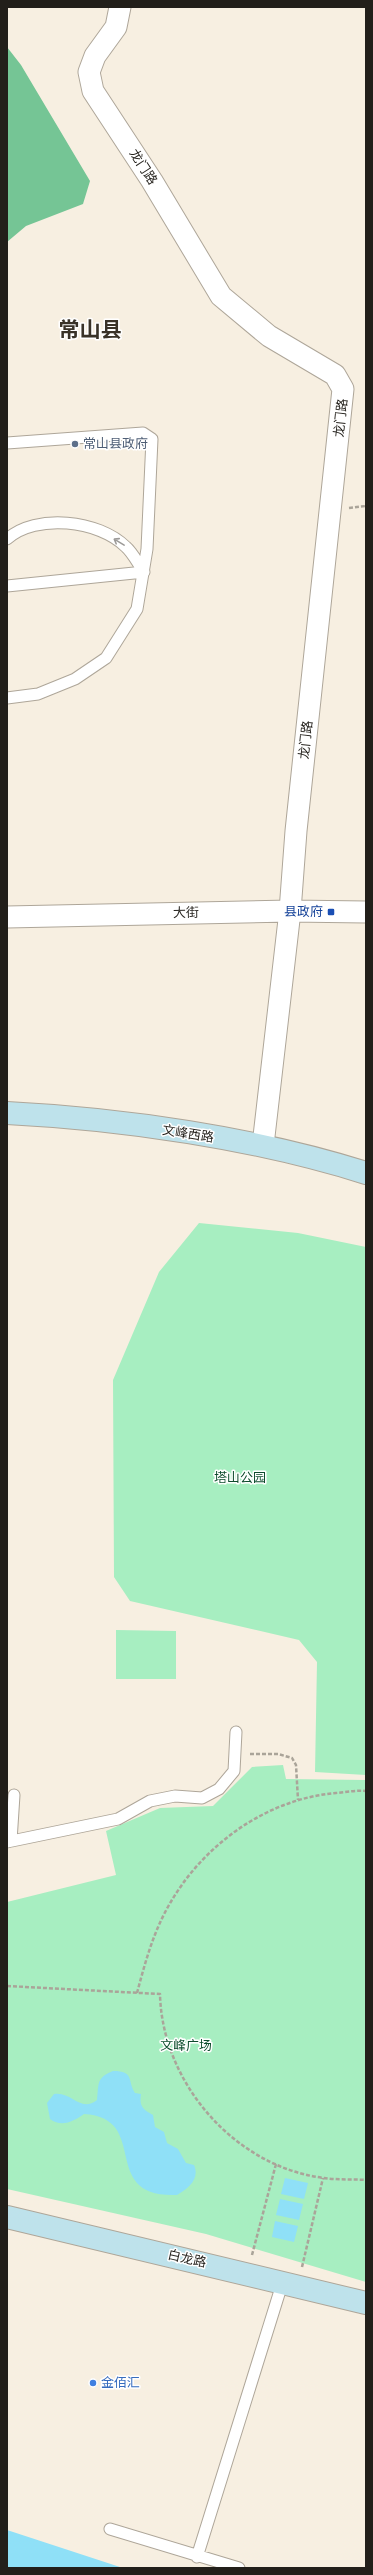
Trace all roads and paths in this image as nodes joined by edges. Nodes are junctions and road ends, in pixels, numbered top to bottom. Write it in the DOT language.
graph roads {
  1 [pos="120,7"];
  2 [pos="7,443"];
  3 [pos="7,539"];
  4 [pos="144,572"];
  5 [pos="7,586"];
  6 [pos="7,698"];
  7 [pos="290,911"];
  8 [pos="366,912"];
  9 [pos="7,917"];
  10 [pos="7,1113"];
  11 [pos="262,1145"];
  12 [pos="366,1173"];
  13 [pos="236,1732"];
  14 [pos="235,1754"];
  15 [pos="366,1791"];
  16 [pos="14,1795"];
  17 [pos="298,1800"];
  18 [pos="9,1841"];
  19 [pos="7,1986"];
  20 [pos="137,1993"];
  21 [pos="276,2164"];
  22 [pos="323,2178"];
  23 [pos="366,2180"];
  24 [pos="7,2217"];
  25 [pos="248,2273"];
  26 [pos="291,2283"];
  27 [pos="366,2303"];
  28 [pos="110,2530"];
  29 [pos="197,2557"];
  30 [pos="239,2568"];
  1 -- 7 [label="street, 龙门路"];
  2 -- 4 [label="lane"];
  4 -- 3 [label="lane, one-way"];
  4 -- 5 [label="lane"];
  4 -- 6 [label="lane"];
  7 -- 8 [label="street, 大街"];
  7 -- 9 [label="street, 大街"];
  7 -- 11 [label="street, 龙门路"];
  10 -- 11 [label="street, 文峰西路"];
  11 -- 12 [label="street, 文峰西路"];
  13 -- 14 [label="lane"];
  14 -- 17 [label="path"];
  14 -- 18 [label="lane"];
  15 -- 17 [label="path"];
  16 -- 18 [label="lane"];
  17 -- 20 [label="path"];
  19 -- 20 [label="path"];
  20 -- 21 [label="path"];
  21 -- 22 [label="path"];
  21 -- 25 [label="path"];
  22 -- 23 [label="path"];
  22 -- 26 [label="path"];
  24 -- 25 [label="street, 白龙路"];
  25 -- 26 [label="street, 白龙路"];
  26 -- 27 [label="street, 白龙路"];
  26 -- 29 [label="lane"];
  28 -- 29 [label="lane"];
  29 -- 30 [label="lane"];
}
